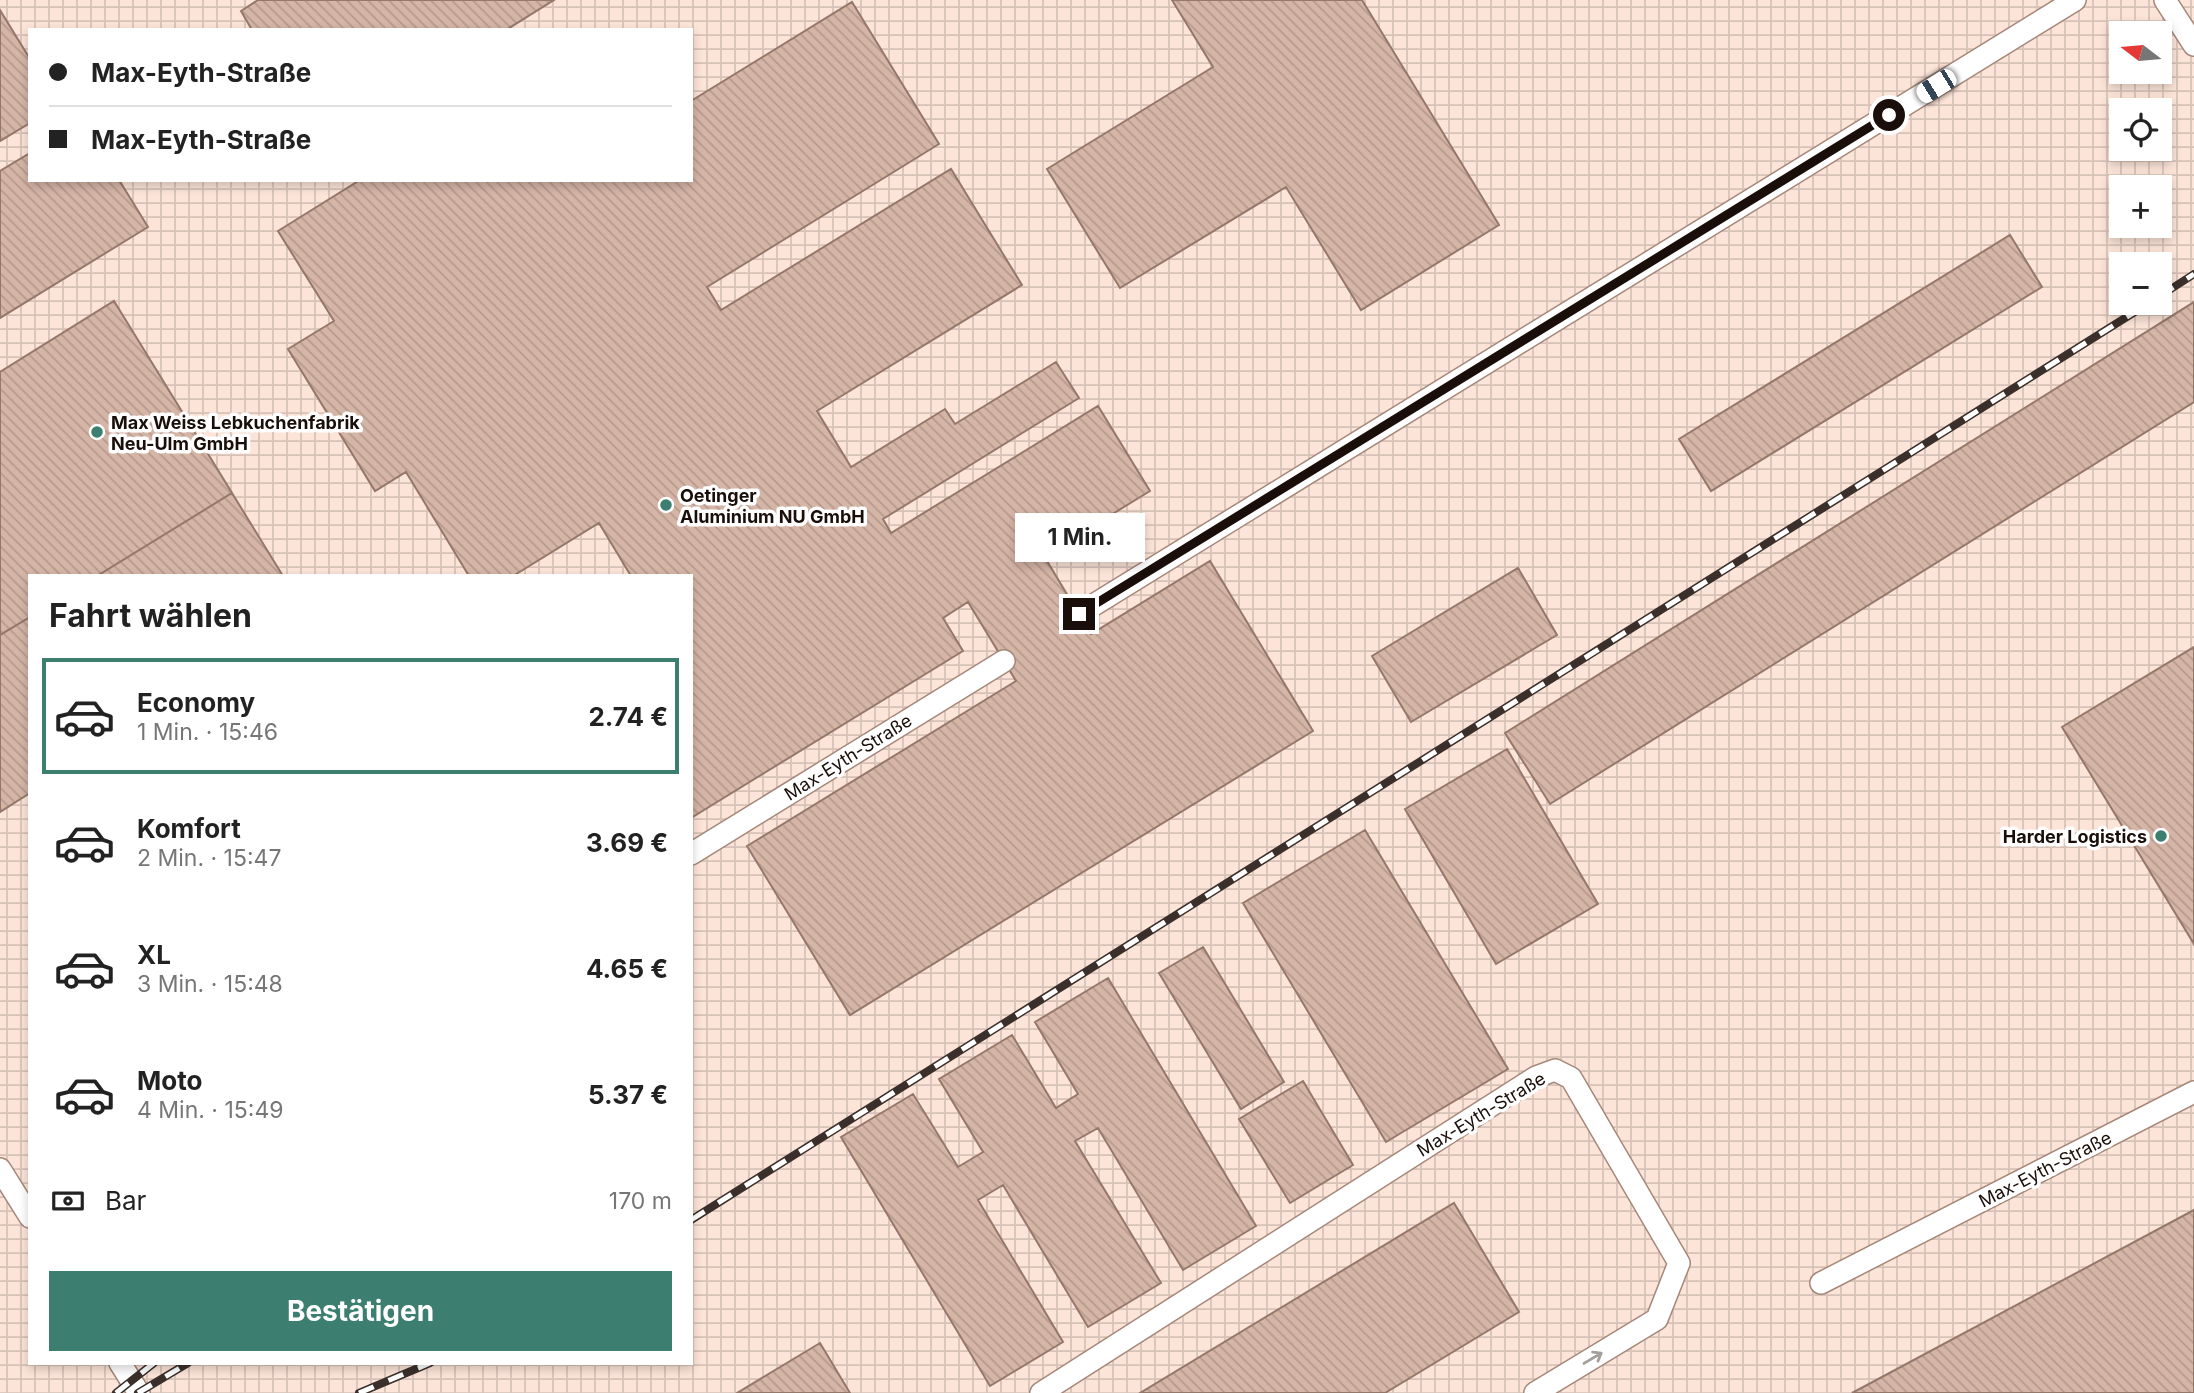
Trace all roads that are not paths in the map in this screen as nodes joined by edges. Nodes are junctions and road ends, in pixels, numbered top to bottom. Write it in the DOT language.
graph roads {
  1 [pos="2075,0"];
  2 [pos="2165,0"];
  3 [pos="2194,45"];
  4 [pos="1079,614"];
  5 [pos="1004,661"];
  6 [pos="693,853"];
  7 [pos="2194,1093"];
  8 [pos="0,1169"];
  9 [pos="28,1214"];
  10 [pos="1821,1283"];
  11 [pos="121,1365"];
  12 [pos="139,1393"];
  13 [pos="1041,1393"];
  14 [pos="1535,1393"];
  1 -- 4 [label="lane"];
  2 -- 3 [label="lane"];
  5 -- 6 [label="lane, Max-Eyth-Straße"];
  7 -- 10 [label="lane, Max-Eyth-Straße"];
  8 -- 9 [label="lane"];
  11 -- 12 [label="lane"];
  14 -- 13 [label="lane, Max-Eyth-Straße, one-way"];
}
